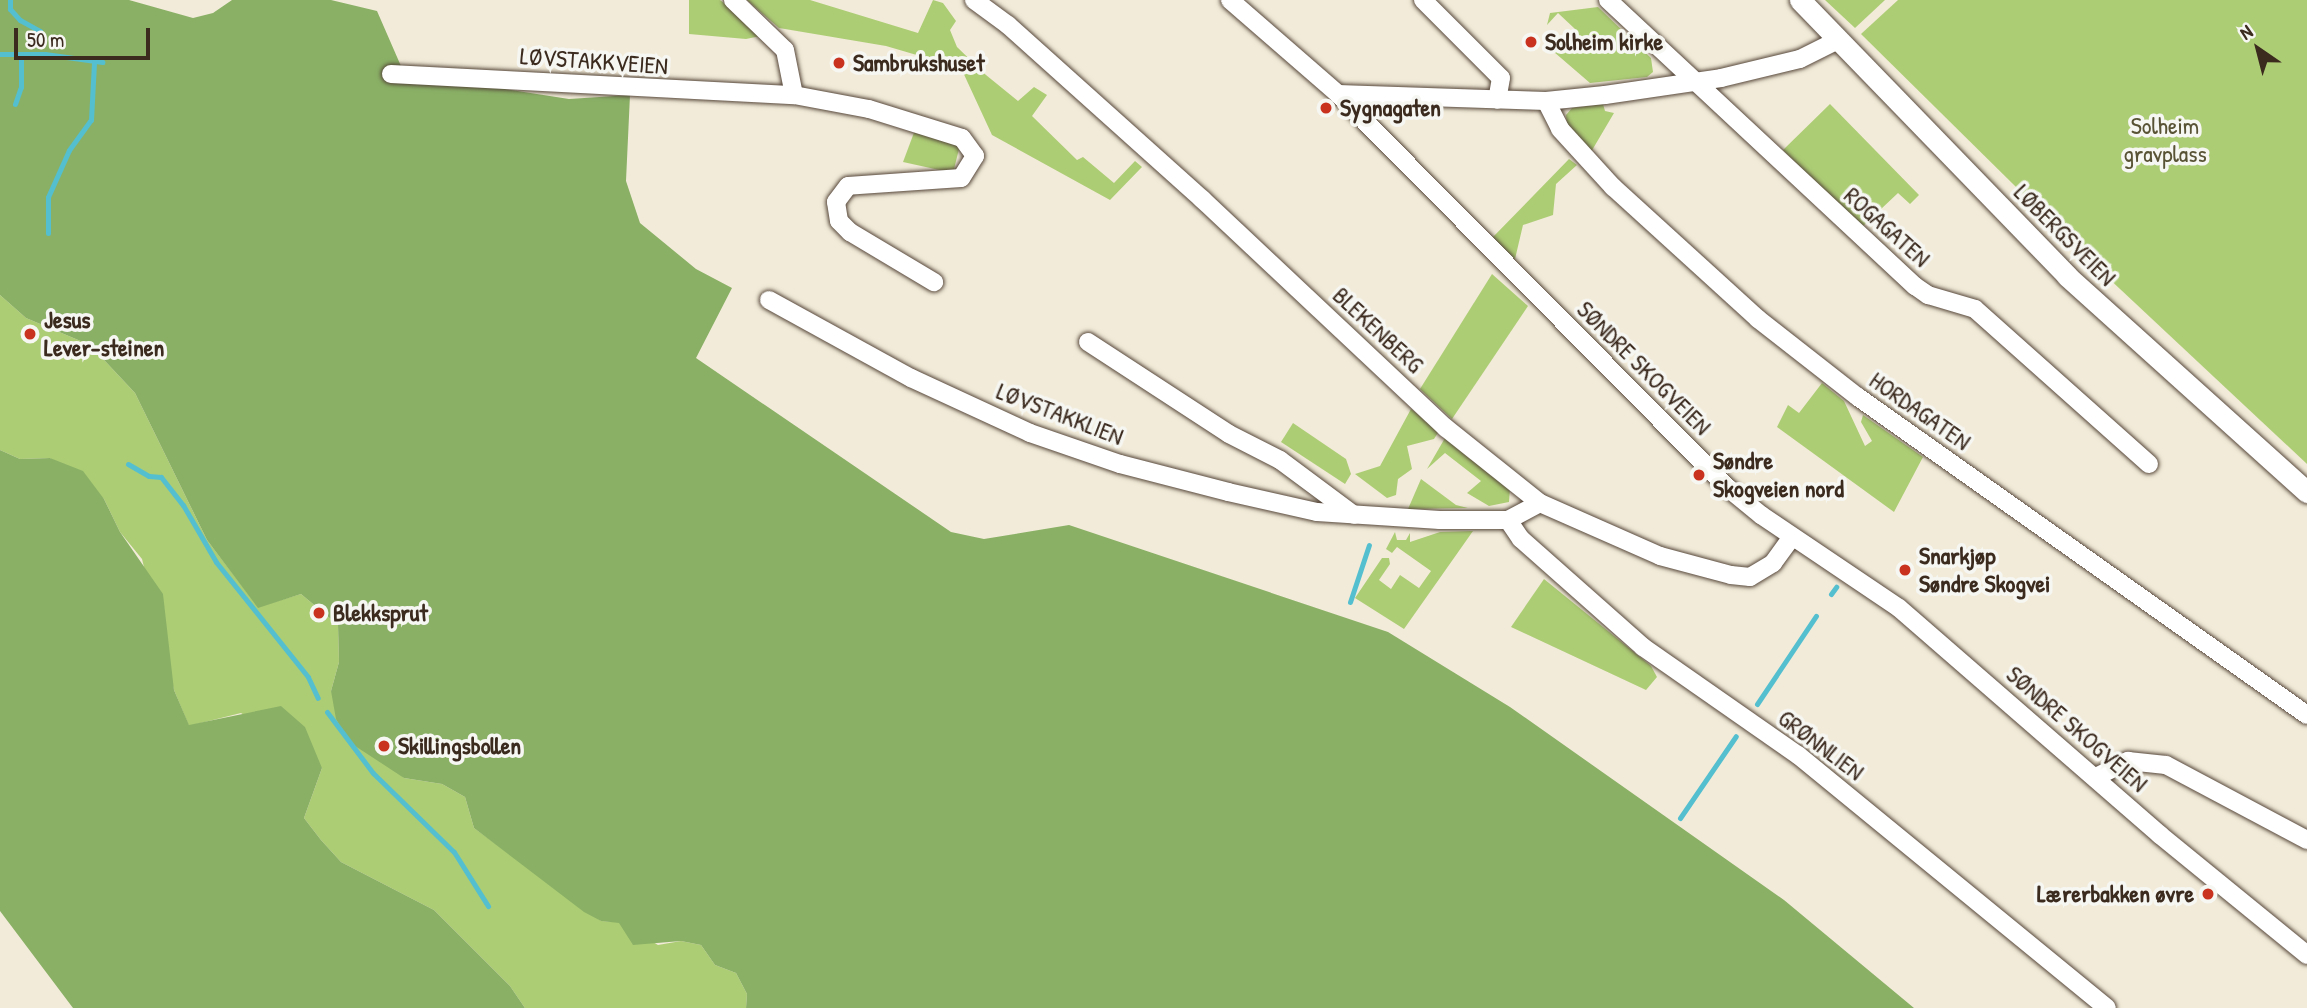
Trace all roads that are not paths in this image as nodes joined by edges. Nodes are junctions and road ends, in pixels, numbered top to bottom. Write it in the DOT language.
graph roads {
  1 [pos="733,0"];
  2 [pos="974,0"];
  3 [pos="1230,0"];
  4 [pos="1423,0"];
  5 [pos="1608,0"];
  6 [pos="1800,0"];
  7 [pos="1838,40"];
  8 [pos="391,74"];
  9 [pos="1693,82"];
  10 [pos="1338,94"];
  11 [pos="794,95"];
  12 [pos="1497,100"];
  13 [pos="1546,101"];
  14 [pos="934,282"];
  15 [pos="769,300"];
  16 [pos="1088,342"];
  17 [pos="2149,464"];
  18 [pos="2307,492"];
  19 [pos="1540,503"];
  20 [pos="1354,516"];
  21 [pos="1508,520"];
  22 [pos="1792,537"];
  23 [pos="2307,715"];
  24 [pos="2096,778"];
  25 [pos="2307,840"];
  26 [pos="2307,955"];
  27 [pos="2107,1008"];
  1 -- 11 [label="street"];
  2 -- 19 [label="street, BLEKENBERG"];
  3 -- 10 [label="street, SØNDRE SKOGVEIEN"];
  4 -- 12 [label="street"];
  5 -- 9 [label="street, ROGAGATEN"];
  6 -- 7 [label="street, LØBERGSVEIEN"];
  7 -- 9 [label="street"];
  7 -- 18 [label="street, LØBERGSVEIEN"];
  8 -- 11 [label="street, LØVSTAKKVEIEN"];
  9 -- 13 [label="street"];
  9 -- 17 [label="street, ROGAGATEN"];
  10 -- 12 [label="street"];
  10 -- 22 [label="street, SØNDRE SKOGVEIEN"];
  11 -- 14 [label="street, LØVSTAKKVEIEN"];
  12 -- 13 [label="street"];
  13 -- 23 [label="street, HORDAGATEN"];
  15 -- 20 [label="street, LØVSTAKKLIEN"];
  16 -- 20 [label="street"];
  19 -- 21 [label="street, LØVSTAKKLIEN"];
  19 -- 22 [label="street, BLEKENBERG"];
  20 -- 21 [label="street, LØVSTAKKLIEN"];
  21 -- 27 [label="street, GRØNNLIEN"];
  22 -- 24 [label="street, SØNDRE SKOGVEIEN"];
  24 -- 25 [label="street"];
  24 -- 26 [label="street, SØNDRE SKOGVEIEN"];
}
